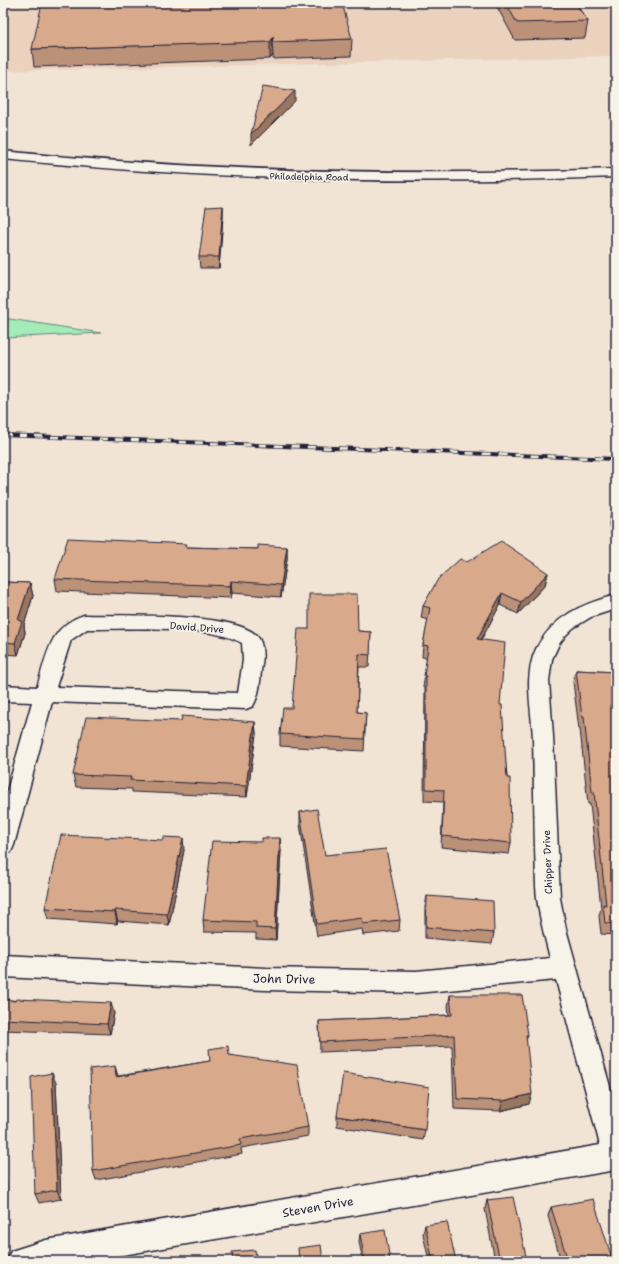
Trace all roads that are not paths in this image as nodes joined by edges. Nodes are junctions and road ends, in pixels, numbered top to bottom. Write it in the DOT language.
graph roads {
  1 [pos="3,155"];
  2 [pos="616,173"];
  3 [pos="616,602"];
  4 [pos="3,693"];
  5 [pos="44,695"];
  6 [pos="3,845"];
  7 [pos="3,966"];
  8 [pos="565,968"];
  9 [pos="616,1156"];
  10 [pos="21,1261"];
  1 -- 2 [label="main road, Philadelphia Road"];
  3 -- 8 [label="street, Chipper Drive"];
  4 -- 5 [label="street"];
  5 -- 5 [label="street, David Drive"];
  5 -- 6 [label="street, David Drive"];
  7 -- 8 [label="street, John Drive"];
  8 -- 9 [label="street, Chipper Drive"];
  9 -- 10 [label="street, Steven Drive"];
}
